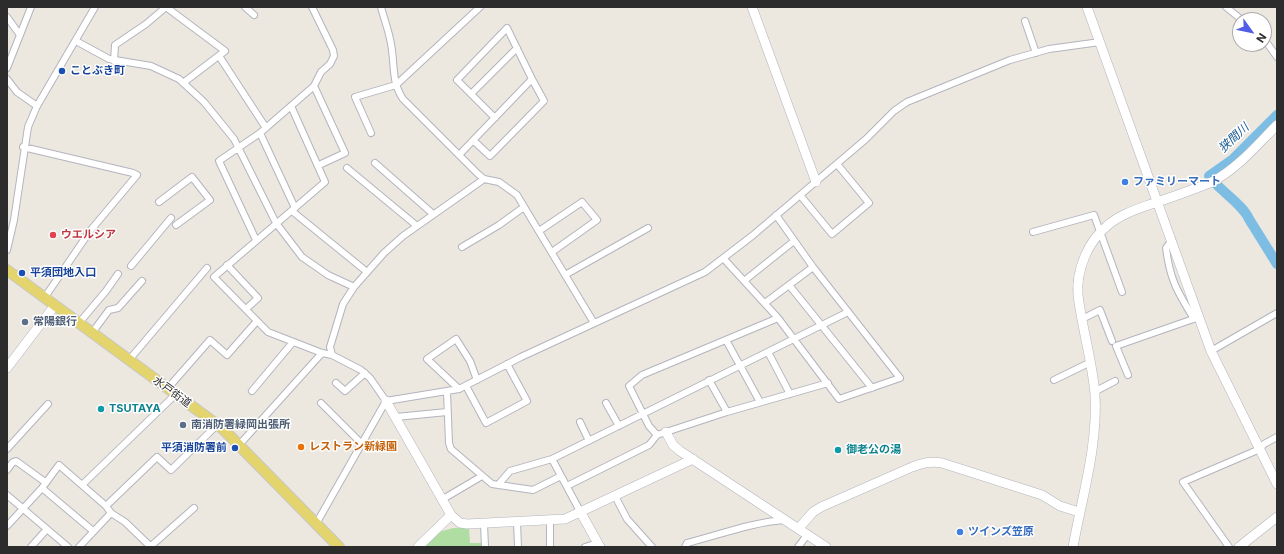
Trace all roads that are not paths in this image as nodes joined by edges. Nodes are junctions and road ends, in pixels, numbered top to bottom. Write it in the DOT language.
graph roads {
  1 [pos="31,7"];
  2 [pos="95,7"];
  3 [pos="166,7"];
  4 [pos="245,7"];
  5 [pos="312,7"];
  6 [pos="381,7"];
  7 [pos="480,7"];
  8 [pos="752,7"];
  9 [pos="1087,7"];
  10 [pos="254,15"];
  11 [pos="7,17"];
  12 [pos="1025,21"];
  13 [pos="20,35"];
  14 [pos="76,41"];
  15 [pos="1100,42"];
  16 [pos="517,48"];
  17 [pos="1036,53"];
  18 [pos="219,56"];
  19 [pos="114,61"];
  20 [pos="7,68"];
  21 [pos="7,79"];
  22 [pos="532,80"];
  23 [pos="183,83"];
  24 [pos="396,85"];
  25 [pos="314,86"];
  26 [pos="471,94"];
  27 [pos="37,106"];
  28 [pos="291,106"];
  29 [pos="495,118"];
  30 [pos="1277,125"];
  31 [pos="266,128"];
  32 [pos="260,133"];
  33 [pos="371,133"];
  34 [pos="474,141"];
  35 [pos="23,147"];
  36 [pos="239,148"];
  37 [pos="459,155"];
  38 [pos="375,164"];
  39 [pos="837,164"];
  40 [pos="319,166"];
  41 [pos="347,168"];
  42 [pos="484,179"];
  43 [pos="816,182"];
  44 [pos="800,195"];
  45 [pos="159,202"];
  46 [pos="1158,202"];
  47 [pos="524,207"];
  48 [pos="294,209"];
  49 [pos="433,214"];
  50 [pos="776,215"];
  51 [pos="170,218"];
  52 [pos="276,223"];
  53 [pos="176,225"];
  54 [pos="417,226"];
  55 [pos="648,228"];
  56 [pos="539,231"];
  57 [pos="1033,232"];
  58 [pos="1100,233"];
  59 [pos="256,240"];
  60 [pos="1172,240"];
  61 [pos="794,241"];
  62 [pos="462,247"];
  63 [pos="7,250"];
  64 [pos="552,252"];
  65 [pos="724,259"];
  66 [pos="227,265"];
  67 [pos="131,266"];
  68 [pos="813,267"];
  69 [pos="207,268"];
  70 [pos="7,271"];
  71 [pos="367,272"];
  72 [pos="118,274"];
  73 [pos="1184,274"];
  74 [pos="565,275"];
  75 [pos="1172,279"];
  76 [pos="142,281"];
  77 [pos="744,281"];
  78 [pos="789,285"];
  79 [pos="354,287"];
  80 [pos="1122,292"];
  81 [pos="44,297"];
  82 [pos="765,303"];
  83 [pos="55,305"];
  84 [pos="246,310"];
  85 [pos="848,312"];
  86 [pos="1277,313"];
  87 [pos="778,318"];
  88 [pos="1197,318"];
  89 [pos="1082,319"];
  90 [pos="257,321"];
  91 [pos="79,323"];
  92 [pos="594,323"];
  93 [pos="822,325"];
  94 [pos="92,333"];
  95 [pos="795,339"];
  96 [pos="726,340"];
  97 [pos="1112,341"];
  98 [pos="293,342"];
  99 [pos="1211,351"];
  100 [pos="768,352"];
  101 [pos="322,353"];
  102 [pos="332,355"];
  103 [pos="129,360"];
  104 [pos="1091,362"];
  105 [pos="507,364"];
  106 [pos="739,365"];
  107 [pos="7,368"];
  108 [pos="365,373"];
  109 [pos="1128,375"];
  110 [pos="477,380"];
  111 [pos="709,380"];
  112 [pos="1054,380"];
  113 [pos="1115,381"];
  114 [pos="336,383"];
  115 [pos="828,383"];
  116 [pos="466,386"];
  117 [pos="872,388"];
  118 [pos="459,389"];
  119 [pos="172,391"];
  120 [pos="252,391"];
  121 [pos="447,392"];
  122 [pos="1094,392"];
  123 [pos="790,394"];
  124 [pos="386,401"];
  125 [pos="760,402"];
  126 [pos="321,403"];
  127 [pos="606,403"];
  128 [pos="48,404"];
  129 [pos="447,412"];
  130 [pos="727,412"];
  131 [pos="643,414"];
  132 [pos="396,417"];
  133 [pos="580,422"];
  134 [pos="217,425"];
  135 [pos="618,426"];
  136 [pos="662,434"];
  137 [pos="1277,437"];
  138 [pos="589,441"];
  139 [pos="362,444"];
  140 [pos="239,445"];
  141 [pos="7,449"];
  142 [pos="1260,449"];
  143 [pos="7,458"];
  144 [pos="552,459"];
  145 [pos="693,459"];
  146 [pos="13,462"];
  147 [pos="7,470"];
  148 [pos="482,476"];
  149 [pos="561,476"];
  150 [pos="1277,484"];
  151 [pos="44,485"];
  152 [pos="82,485"];
  153 [pos="498,485"];
  154 [pos="566,486"];
  155 [pos="7,495"];
  156 [pos="615,496"];
  157 [pos="443,499"];
  158 [pos="106,506"];
  159 [pos="24,508"];
  160 [pos="194,508"];
  161 [pos="1079,512"];
  162 [pos="111,513"];
  163 [pos="581,513"];
  164 [pos="451,515"];
  165 [pos="1277,517"];
  166 [pos="787,520"];
  167 [pos="550,521"];
  168 [pos="517,522"];
  169 [pos="316,524"];
  170 [pos="484,524"];
  171 [pos="7,526"];
  172 [pos="799,528"];
  173 [pos="47,529"];
  174 [pos="93,531"];
  175 [pos="808,534"];
  176 [pos="695,544"];
  177 [pos="599,545"];
  178 [pos="151,546"];
  179 [pos="31,547"];
  180 [pos="68,547"];
  181 [pos="79,547"];
  182 [pos="339,547"];
  183 [pos="418,547"];
  184 [pos="485,547"];
  185 [pos="518,547"];
  186 [pos="550,547"];
  187 [pos="586,547"];
  188 [pos="652,547"];
  189 [pos="685,547"];
  190 [pos="798,547"];
  191 [pos="826,547"];
  192 [pos="1072,547"];
  193 [pos="1229,547"];
  194 [pos="1239,547"];
  1 -- 13 [label="street"];
  2 -- 14 [label="street"];
  3 -- 18 [label="street"];
  3 -- 19 [label="street"];
  4 -- 10 [label="street"];
  5 -- 25 [label="street"];
  6 -- 24 [label="street"];
  7 -- 24 [label="street"];
  8 -- 43 [label="street"];
  9 -- 15 [label="street"];
  11 -- 13 [label="street"];
  12 -- 17 [label="street"];
  13 -- 20 [label="street"];
  14 -- 19 [label="street"];
  14 -- 27 [label="street"];
  15 -- 17 [label="street"];
  15 -- 46 [label="street"];
  16 -- 22 [label="street"];
  16 -- 26 [label="street"];
  16 -- 26 [label="street"];
  17 -- 39 [label="street"];
  18 -- 23 [label="street"];
  18 -- 31 [label="street"];
  19 -- 23 [label="street"];
  21 -- 27 [label="street"];
  22 -- 29 [label="street"];
  22 -- 34 [label="street"];
  23 -- 36 [label="street"];
  24 -- 33 [label="street"];
  24 -- 37 [label="street"];
  25 -- 28 [label="street"];
  25 -- 40 [label="street"];
  26 -- 29 [label="street"];
  27 -- 35 [label="street"];
  28 -- 31 [label="street"];
  28 -- 40 [label="street"];
  29 -- 34 [label="street"];
  30 -- 46 [label="street"];
  31 -- 32 [label="street"];
  32 -- 36 [label="street"];
  32 -- 48 [label="street"];
  34 -- 37 [label="street"];
  35 -- 63 [label="street"];
  35 -- 81 [label="street"];
  36 -- 52 [label="street"];
  36 -- 59 [label="street"];
  37 -- 42 [label="street"];
  38 -- 49 [label="street"];
  39 -- 43 [label="street"];
  39 -- 44 [label="street"];
  40 -- 48 [label="street"];
  41 -- 54 [label="street"];
  42 -- 47 [label="street"];
  42 -- 49 [label="street"];
  43 -- 44 [label="street"];
  44 -- 50 [label="street"];
  45 -- 53 [label="street"];
  46 -- 58 [label="street"];
  46 -- 60 [label="street"];
  47 -- 56 [label="street"];
  47 -- 62 [label="street"];
  48 -- 52 [label="street"];
  48 -- 71 [label="street"];
  49 -- 54 [label="street"];
  50 -- 61 [label="street"];
  50 -- 65 [label="street"];
  51 -- 67 [label="street"];
  52 -- 59 [label="street"];
  52 -- 79 [label="street"];
  54 -- 71 [label="street"];
  55 -- 74 [label="street"];
  56 -- 64 [label="street"];
  56 -- 64 [label="street"];
  57 -- 58 [label="street"];
  58 -- 80 [label="street"];
  58 -- 89 [label="street"];
  59 -- 66 [label="street"];
  60 -- 73 [label="street"];
  60 -- 75 [label="street"];
  61 -- 68 [label="street"];
  61 -- 77 [label="street"];
  64 -- 74 [label="street"];
  65 -- 77 [label="street"];
  65 -- 92 [label="street"];
  66 -- 84 [label="street"];
  66 -- 84 [label="street"];
  68 -- 78 [label="street"];
  68 -- 85 [label="street"];
  69 -- 103 [label="street"];
  70 -- 81 [label="main road, 水戸街道"];
  71 -- 79 [label="street"];
  72 -- 91 [label="street"];
  73 -- 75 [label="street"];
  73 -- 88 [label="street"];
  74 -- 92 [label="street"];
  75 -- 88 [label="street"];
  76 -- 94 [label="street"];
  77 -- 82 [label="street"];
  78 -- 82 [label="street"];
  78 -- 93 [label="street"];
  79 -- 102 [label="street"];
  81 -- 83 [label="main road, 水戸街道"];
  82 -- 87 [label="street"];
  83 -- 91 [label="main road, 水戸街道"];
  83 -- 107 [label="street"];
  84 -- 90 [label="street"];
  85 -- 93 [label="street"];
  85 -- 117 [label="street"];
  86 -- 99 [label="street"];
  87 -- 95 [label="street"];
  87 -- 96 [label="street"];
  88 -- 99 [label="street"];
  88 -- 109 [label="street"];
  89 -- 97 [label="street"];
  89 -- 104 [label="street"];
  90 -- 98 [label="street"];
  90 -- 119 [label="street"];
  91 -- 94 [label="main road, 水戸街道"];
  92 -- 105 [label="street"];
  93 -- 95 [label="street"];
  93 -- 117 [label="street"];
  94 -- 103 [label="main road, 水戸街道"];
  95 -- 100 [label="street"];
  95 -- 115 [label="street"];
  96 -- 106 [label="street"];
  96 -- 131 [label="street"];
  98 -- 101 [label="street"];
  98 -- 120 [label="street"];
  99 -- 142 [label="street"];
  100 -- 106 [label="street"];
  100 -- 123 [label="street"];
  101 -- 102 [label="street"];
  101 -- 140 [label="street"];
  102 -- 108 [label="street"];
  103 -- 119 [label="main road, 水戸街道"];
  104 -- 112 [label="street"];
  104 -- 122 [label="street"];
  105 -- 110 [label="street"];
  105 -- 116 [label="street"];
  106 -- 111 [label="street"];
  106 -- 125 [label="street"];
  108 -- 114 [label="street"];
  108 -- 124 [label="street"];
  110 -- 116 [label="street"];
  110 -- 118 [label="street"];
  111 -- 130 [label="street"];
  111 -- 131 [label="street"];
  113 -- 122 [label="street"];
  115 -- 117 [label="street"];
  115 -- 123 [label="street"];
  116 -- 118 [label="street"];
  118 -- 121 [label="street"];
  119 -- 134 [label="main road, 水戸街道"];
  119 -- 152 [label="street"];
  121 -- 124 [label="street"];
  121 -- 129 [label="street"];
  122 -- 161 [label="street"];
  123 -- 125 [label="street"];
  124 -- 132 [label="street"];
  124 -- 139 [label="street"];
  125 -- 130 [label="street"];
  126 -- 139 [label="street"];
  127 -- 135 [label="street"];
  128 -- 141 [label="street"];
  129 -- 132 [label="street"];
  129 -- 148 [label="street"];
  130 -- 136 [label="street"];
  131 -- 135 [label="street"];
  131 -- 136 [label="street"];
  132 -- 157 [label="street"];
  133 -- 138 [label="street"];
  134 -- 140 [label="main road, 水戸街道"];
  134 -- 158 [label="street"];
  135 -- 138 [label="street"];
  136 -- 145 [label="street"];
  136 -- 154 [label="street"];
  137 -- 142 [label="street"];
  138 -- 144 [label="street"];
  139 -- 169 [label="street"];
  140 -- 169 [label="main road, 水戸街道"];
  142 -- 150 [label="street"];
  142 -- 193 [label="street"];
  143 -- 146 [label="street"];
  144 -- 149 [label="street"];
  144 -- 153 [label="street"];
  145 -- 156 [label="street"];
  145 -- 166 [label="street"];
  146 -- 147 [label="street"];
  146 -- 151 [label="street"];
  148 -- 153 [label="street"];
  148 -- 157 [label="street"];
  149 -- 153 [label="street"];
  149 -- 154 [label="street"];
  151 -- 152 [label="street"];
  151 -- 159 [label="street"];
  151 -- 174 [label="street"];
  152 -- 158 [label="street"];
  154 -- 163 [label="street"];
  155 -- 159 [label="street"];
  156 -- 163 [label="street"];
  156 -- 188 [label="street"];
  157 -- 164 [label="street"];
  158 -- 162 [label="street"];
  159 -- 171 [label="street"];
  159 -- 173 [label="street"];
  160 -- 178 [label="street"];
  161 -- 172 [label="street"];
  161 -- 192 [label="street"];
  162 -- 174 [label="street"];
  162 -- 178 [label="street"];
  163 -- 167 [label="street"];
  163 -- 177 [label="street"];
  164 -- 170 [label="street"];
  164 -- 183 [label="street"];
  165 -- 194 [label="street"];
  166 -- 172 [label="street"];
  166 -- 176 [label="street"];
  167 -- 168 [label="street"];
  167 -- 186 [label="street"];
  168 -- 170 [label="street"];
  168 -- 185 [label="street"];
  169 -- 182 [label="main road, 水戸街道"];
  170 -- 184 [label="street"];
  172 -- 175 [label="street"];
  173 -- 179 [label="street"];
  173 -- 180 [label="street"];
  174 -- 181 [label="street"];
  175 -- 190 [label="street"];
  175 -- 191 [label="street"];
  176 -- 189 [label="street"];
  177 -- 187 [label="street"];
}
